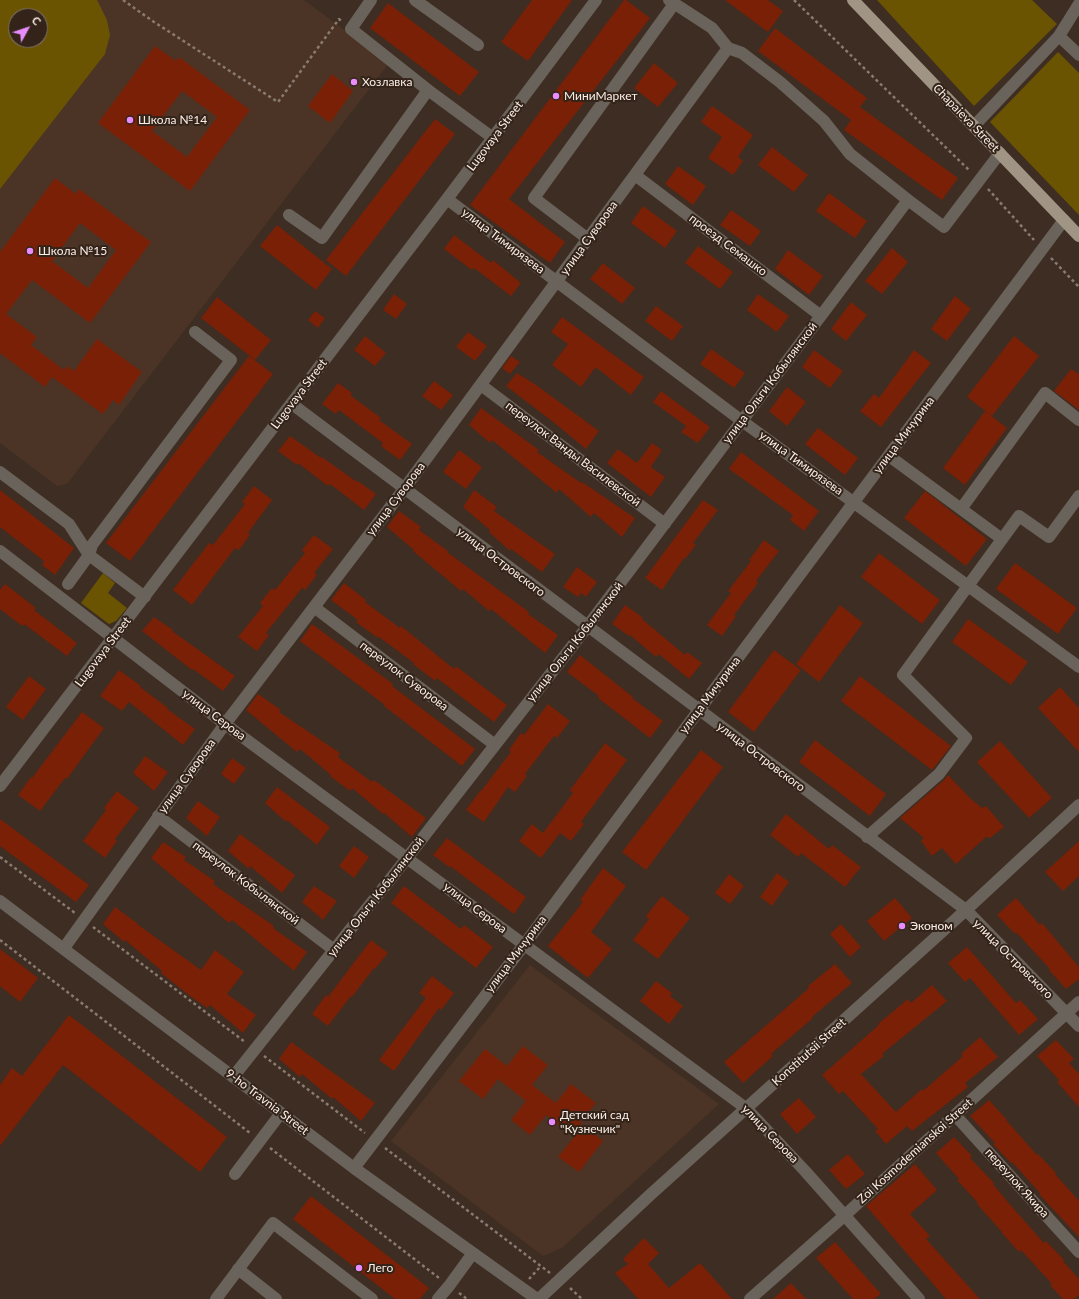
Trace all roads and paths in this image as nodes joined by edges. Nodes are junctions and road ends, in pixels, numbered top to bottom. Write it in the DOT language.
graph roads {
  1 [pos="123,0"];
  2 [pos="371,0"];
  3 [pos="415,0"];
  4 [pos="596,0"];
  5 [pos="794,0"];
  6 [pos="853,0"];
  7 [pos="672,2"];
  8 [pos="1079,4"];
  9 [pos="351,29"];
  10 [pos="1059,36"];
  11 [pos="478,46"];
  12 [pos="728,48"];
  13 [pos="1079,55"];
  14 [pos="428,90"];
  15 [pos="974,126"];
  16 [pos="493,138"];
  17 [pos="1000,153"];
  18 [pos="635,175"];
  19 [pos="980,180"];
  20 [pos="447,199"];
  21 [pos="908,200"];
  22 [pos="290,215"];
  23 [pos="1064,220"];
  24 [pos="1079,236"];
  25 [pos="588,239"];
  26 [pos="1042,249"];
  27 [pos="556,282"];
  28 [pos="1079,287"];
  29 [pos="821,316"];
  30 [pos="195,332"];
  31 [pos="481,384"];
  32 [pos="292,404"];
  33 [pos="1079,420"];
  34 [pos="742,421"];
  35 [pos="889,456"];
  36 [pos="0,472"];
  37 [pos="404,489"];
  38 [pos="1079,496"];
  39 [pos="854,502"];
  40 [pos="961,509"];
  41 [pos="665,524"];
  42 [pos="1002,539"];
  43 [pos="1,555"];
  44 [pos="89,555"];
  45 [pos="68,584"];
  46 [pos="968,586"];
  47 [pos="145,597"];
  48 [pos="314,607"];
  49 [pos="587,627"];
  50 [pos="113,638"];
  51 [pos="1079,667"];
  52 [pos="699,710"];
  53 [pos="225,724"];
  54 [pos="495,745"];
  55 [pos="0,786"];
  56 [pos="1079,805"];
  57 [pos="158,816"];
  58 [pos="867,837"];
  59 [pos="0,857"];
  60 [pos="407,858"];
  61 [pos="0,901"];
  62 [pos="966,910"];
  63 [pos="84,920"];
  64 [pos="0,940"];
  65 [pos="524,945"];
  66 [pos="64,948"];
  67 [pos="334,950"];
  68 [pos="1079,1002"];
  69 [pos="1067,1013"];
  70 [pos="1079,1026"];
  71 [pos="255,1050"];
  72 [pos="233,1077"];
  73 [pos="747,1109"];
  74 [pos="281,1113"];
  75 [pos="955,1115"];
  76 [pos="375,1140"];
  77 [pos="261,1141"];
  78 [pos="354,1168"];
  79 [pos="235,1174"];
  80 [pos="844,1216"];
  81 [pos="1079,1252"];
  82 [pos="473,1253"];
  83 [pos="238,1269"];
  84 [pos="560,1280"];
  85 [pos="449,1286"];
  86 [pos="216,1299"];
  87 [pos="276,1299"];
  88 [pos="372,1299"];
  89 [pos="438,1299"];
  90 [pos="467,1299"];
  91 [pos="538,1299"];
  92 [pos="582,1299"];
  93 [pos="750,1299"];
  94 [pos="919,1299"];
  1 -- 9 [label="path"];
  2 -- 9 [label="street"];
  3 -- 11 [label="street"];
  4 -- 16 [label="street, Lugovaya Street"];
  5 -- 19 [label="path"];
  6 -- 15 [label="main road, Chapaieva Street"];
  7 -- 12 [label="street"];
  7 -- 25 [label="street"];
  8 -- 10 [label="street"];
  9 -- 14 [label="street"];
  10 -- 13 [label="street"];
  10 -- 15 [label="street"];
  12 -- 18 [label="street, улица Суворова"];
  12 -- 21 [label="street"];
  14 -- 16 [label="street"];
  14 -- 22 [label="street"];
  15 -- 17 [label="main road, Chapaieva Street"];
  16 -- 20 [label="street, Lugovaya Street"];
  17 -- 19 [label="street"];
  17 -- 23 [label="main road, Chapaieva Street"];
  18 -- 25 [label="street, улица Суворова"];
  18 -- 29 [label="street, проезд Семашко"];
  19 -- 21 [label="street"];
  19 -- 26 [label="path"];
  20 -- 27 [label="street, улица Тимирязева"];
  20 -- 32 [label="street, Lugovaya Street"];
  21 -- 29 [label="street, улица Ольги Кобылянской"];
  23 -- 24 [label="main road, Chapaieva Street"];
  23 -- 26 [label="street, улица Мичурина"];
  25 -- 27 [label="street, улица Суворова"];
  26 -- 28 [label="path"];
  26 -- 35 [label="street, улица Мичурина"];
  27 -- 31 [label="street, улица Суворова"];
  27 -- 34 [label="street, улица Тимирязева"];
  29 -- 34 [label="street, улица Ольги Кобылянской"];
  30 -- 44 [label="street"];
  31 -- 37 [label="street, улица Суворова"];
  31 -- 41 [label="street, переулок Ванды Василевской"];
  32 -- 37 [label="street, улица Островского"];
  32 -- 47 [label="street, Lugovaya Street"];
  33 -- 40 [label="street"];
  34 -- 39 [label="street, улица Тимирязева"];
  34 -- 41 [label="street, улица Ольги Кобылянской"];
  35 -- 39 [label="street, улица Мичурина"];
  35 -- 40 [label="street"];
  36 -- 44 [label="street"];
  37 -- 48 [label="street, улица Суворова"];
  37 -- 49 [label="street, улица Островского"];
  38 -- 42 [label="street"];
  39 -- 46 [label="street, улица Тимирязева"];
  39 -- 52 [label="street, улица Мичурина"];
  40 -- 42 [label="street"];
  41 -- 49 [label="street, улица Ольги Кобылянской"];
  42 -- 46 [label="street"];
  43 -- 50 [label="street, улица Серова"];
  44 -- 45 [label="street"];
  44 -- 47 [label="street"];
  46 -- 51 [label="street, улица Тимирязева"];
  46 -- 58 [label="street"];
  47 -- 50 [label="street, Lugovaya Street"];
  48 -- 53 [label="street, улица Суворова"];
  48 -- 54 [label="street, переулок Суворова"];
  49 -- 52 [label="street, улица Островского"];
  49 -- 54 [label="street, улица Ольги Кобылянской"];
  50 -- 53 [label="street, улица Серова"];
  50 -- 55 [label="street, Lugovaya Street"];
  52 -- 58 [label="street, улица Островского"];
  52 -- 65 [label="street, улица Мичурина"];
  53 -- 57 [label="street, улица Суворова"];
  53 -- 60 [label="street, улица Серова"];
  54 -- 60 [label="street, улица Ольги Кобылянской"];
  56 -- 62 [label="street, Konstitutsii Street"];
  57 -- 63 [label="street, улица Суворова"];
  57 -- 67 [label="street, переулок Кобылянской"];
  58 -- 62 [label="street, улица Островского"];
  59 -- 63 [label="path"];
  60 -- 65 [label="street, улица Серова"];
  60 -- 67 [label="street, улица Ольги Кобылянской"];
  61 -- 66 [label="street, 9-ho Travnia Street"];
  62 -- 69 [label="street, улица Островского"];
  62 -- 73 [label="street, Konstitutsii Street"];
  63 -- 66 [label="street, улица Суворова"];
  63 -- 71 [label="path"];
  64 -- 77 [label="path"];
  65 -- 73 [label="street, улица Серова"];
  65 -- 76 [label="street, улица Мичурина"];
  66 -- 72 [label="street, 9-ho Travnia Street"];
  67 -- 71 [label="street, улица Ольги Кобылянской"];
  68 -- 69 [label="street, Zoi Kosmodemianskoi Street"];
  69 -- 70 [label="street, улица Островского"];
  69 -- 75 [label="street, Zoi Kosmodemianskoi Street"];
  71 -- 72 [label="street, улица Ольги Кобылянской"];
  71 -- 76 [label="path"];
  72 -- 74 [label="street, 9-ho Travnia Street"];
  73 -- 80 [label="street, улица Серова"];
  73 -- 84 [label="street, Konstitutsii Street"];
  74 -- 77 [label="street"];
  74 -- 78 [label="street, 9-ho Travnia Street"];
  75 -- 80 [label="street, Zoi Kosmodemianskoi Street"];
  75 -- 81 [label="street, переулок Якира"];
  76 -- 78 [label="street, улица Мичурина"];
  76 -- 84 [label="path"];
  77 -- 79 [label="street"];
  77 -- 85 [label="path"];
  78 -- 82 [label="street, 9-ho Travnia Street"];
  80 -- 93 [label="street, Zoi Kosmodemianskoi Street"];
  80 -- 94 [label="street, улица Серова"];
  82 -- 85 [label="street"];
  82 -- 91 [label="street, 9-ho Travnia Street"];
  83 -- 86 [label="street"];
  83 -- 87 [label="street"];
  83 -- 88 [label="street"];
  84 -- 91 [label="street, Konstitutsii Street"];
  84 -- 92 [label="path"];
  85 -- 89 [label="street"];
  85 -- 90 [label="path"];
}
